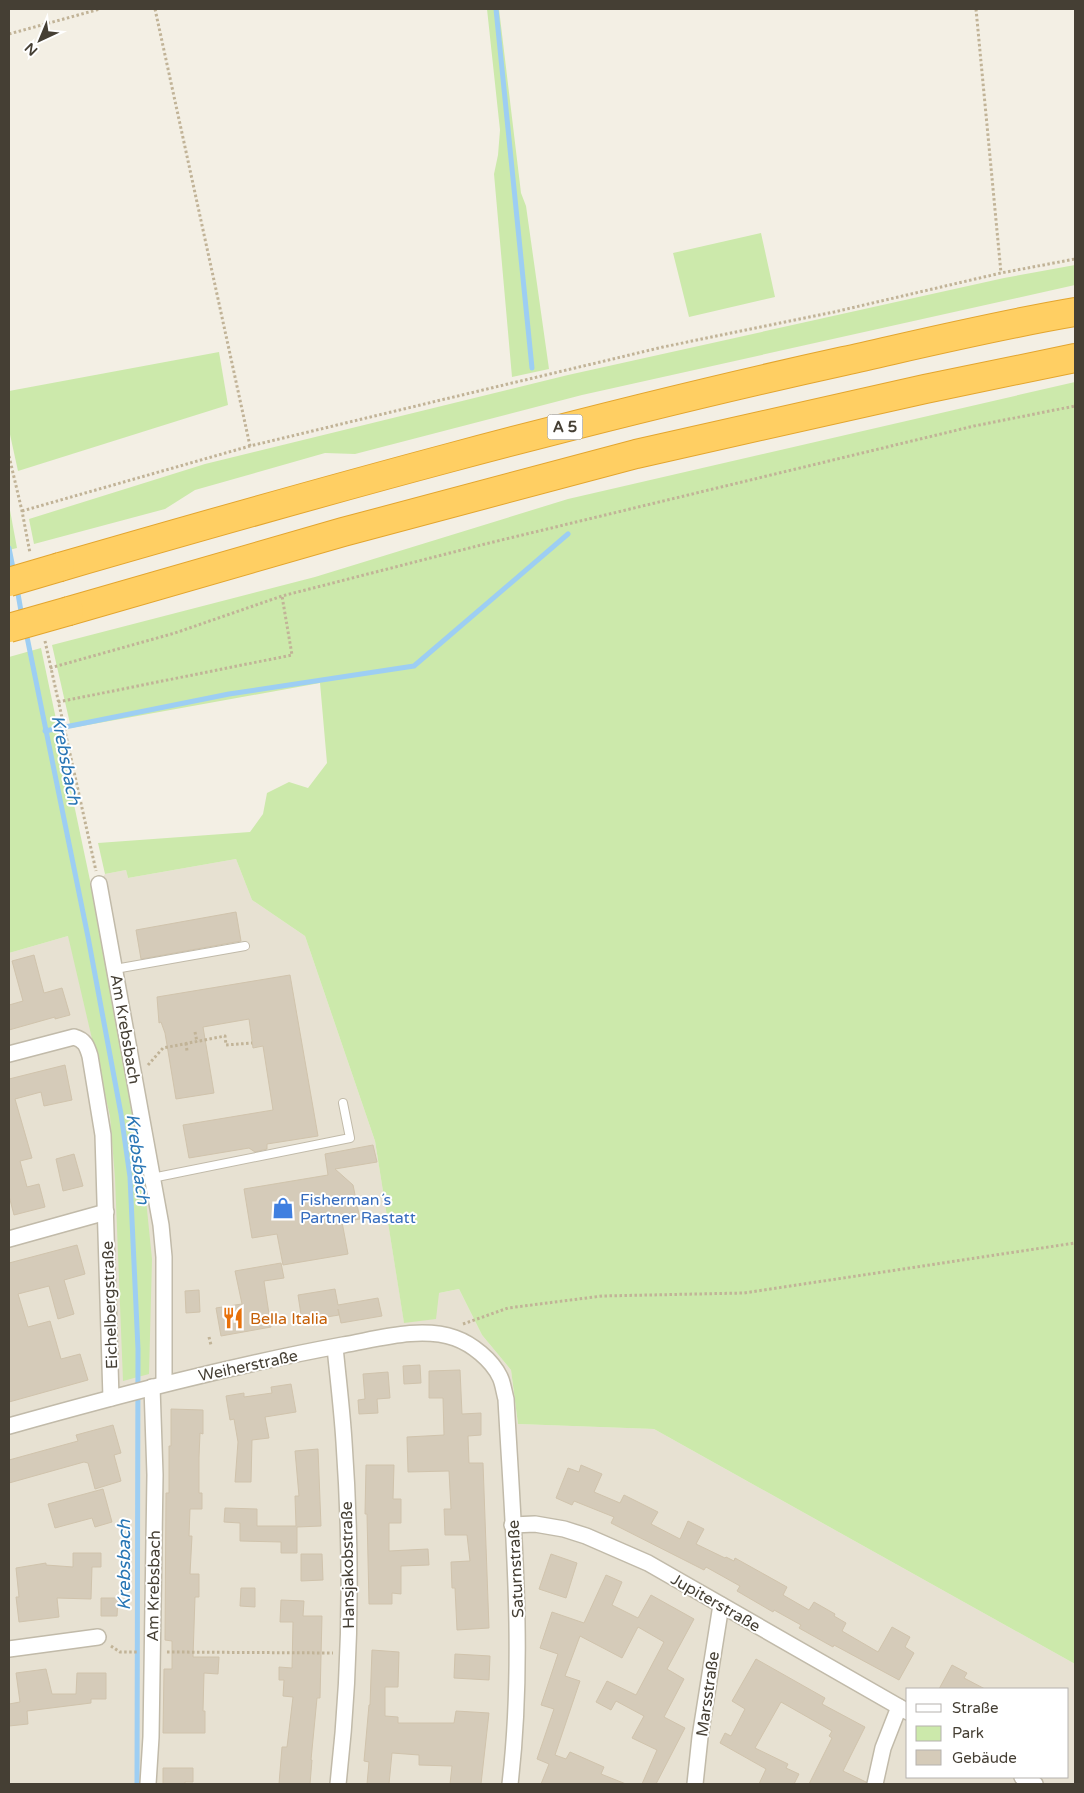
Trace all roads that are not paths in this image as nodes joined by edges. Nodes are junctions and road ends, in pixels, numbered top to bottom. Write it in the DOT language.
graph roads {
  1 [pos="1075,312"];
  2 [pos="1075,358"];
  3 [pos="9,582"];
  4 [pos="9,628"];
  5 [pos="99,884"];
  6 [pos="245,946"];
  7 [pos="115,969"];
  8 [pos="9,1054"];
  9 [pos="343,1103"];
  10 [pos="152,1178"];
  11 [pos="106,1212"];
  12 [pos="9,1239"];
  13 [pos="335,1347"];
  14 [pos="486,1358"];
  15 [pos="148,1388"];
  16 [pos="111,1398"];
  17 [pos="9,1426"];
  18 [pos="512,1525"];
  19 [pos="721,1605"];
  20 [pos="98,1637"];
  21 [pos="9,1649"];
  22 [pos="903,1710"];
  23 [pos="1024,1778"];
  24 [pos="148,1784"];
  25 [pos="338,1784"];
  26 [pos="510,1784"];
  27 [pos="695,1784"];
  28 [pos="875,1784"];
  29 [pos="1035,1784"];
  1 -- 3 [label="highway, A 5, bridge"];
  2 -- 4 [label="highway, bridge"];
  5 -- 7 [label="street, Am Krebsbach"];
  6 -- 7 [label="lane"];
  7 -- 10 [label="street, Am Krebsbach"];
  8 -- 11 [label="street, Eichelbergstraße"];
  9 -- 10 [label="lane"];
  10 -- 15 [label="street, Am Krebsbach"];
  11 -- 12 [label="street"];
  11 -- 16 [label="street, Eichelbergstraße"];
  13 -- 14 [label="street, Weiherstraße"];
  13 -- 15 [label="street, Weiherstraße"];
  13 -- 25 [label="street, Hansjakobstraße"];
  14 -- 18 [label="street, Saturnstraße"];
  15 -- 16 [label="street, Weiherstraße"];
  15 -- 24 [label="street, Am Krebsbach"];
  16 -- 17 [label="street, Weiherstraße"];
  18 -- 19 [label="street, Jupiterstraße"];
  18 -- 26 [label="street, Saturnstraße"];
  19 -- 22 [label="street, Jupiterstraße"];
  19 -- 27 [label="street, Marsstraße"];
  20 -- 21 [label="street"];
  22 -- 28 [label="street"];
  23 -- 29 [label="street"];
}
